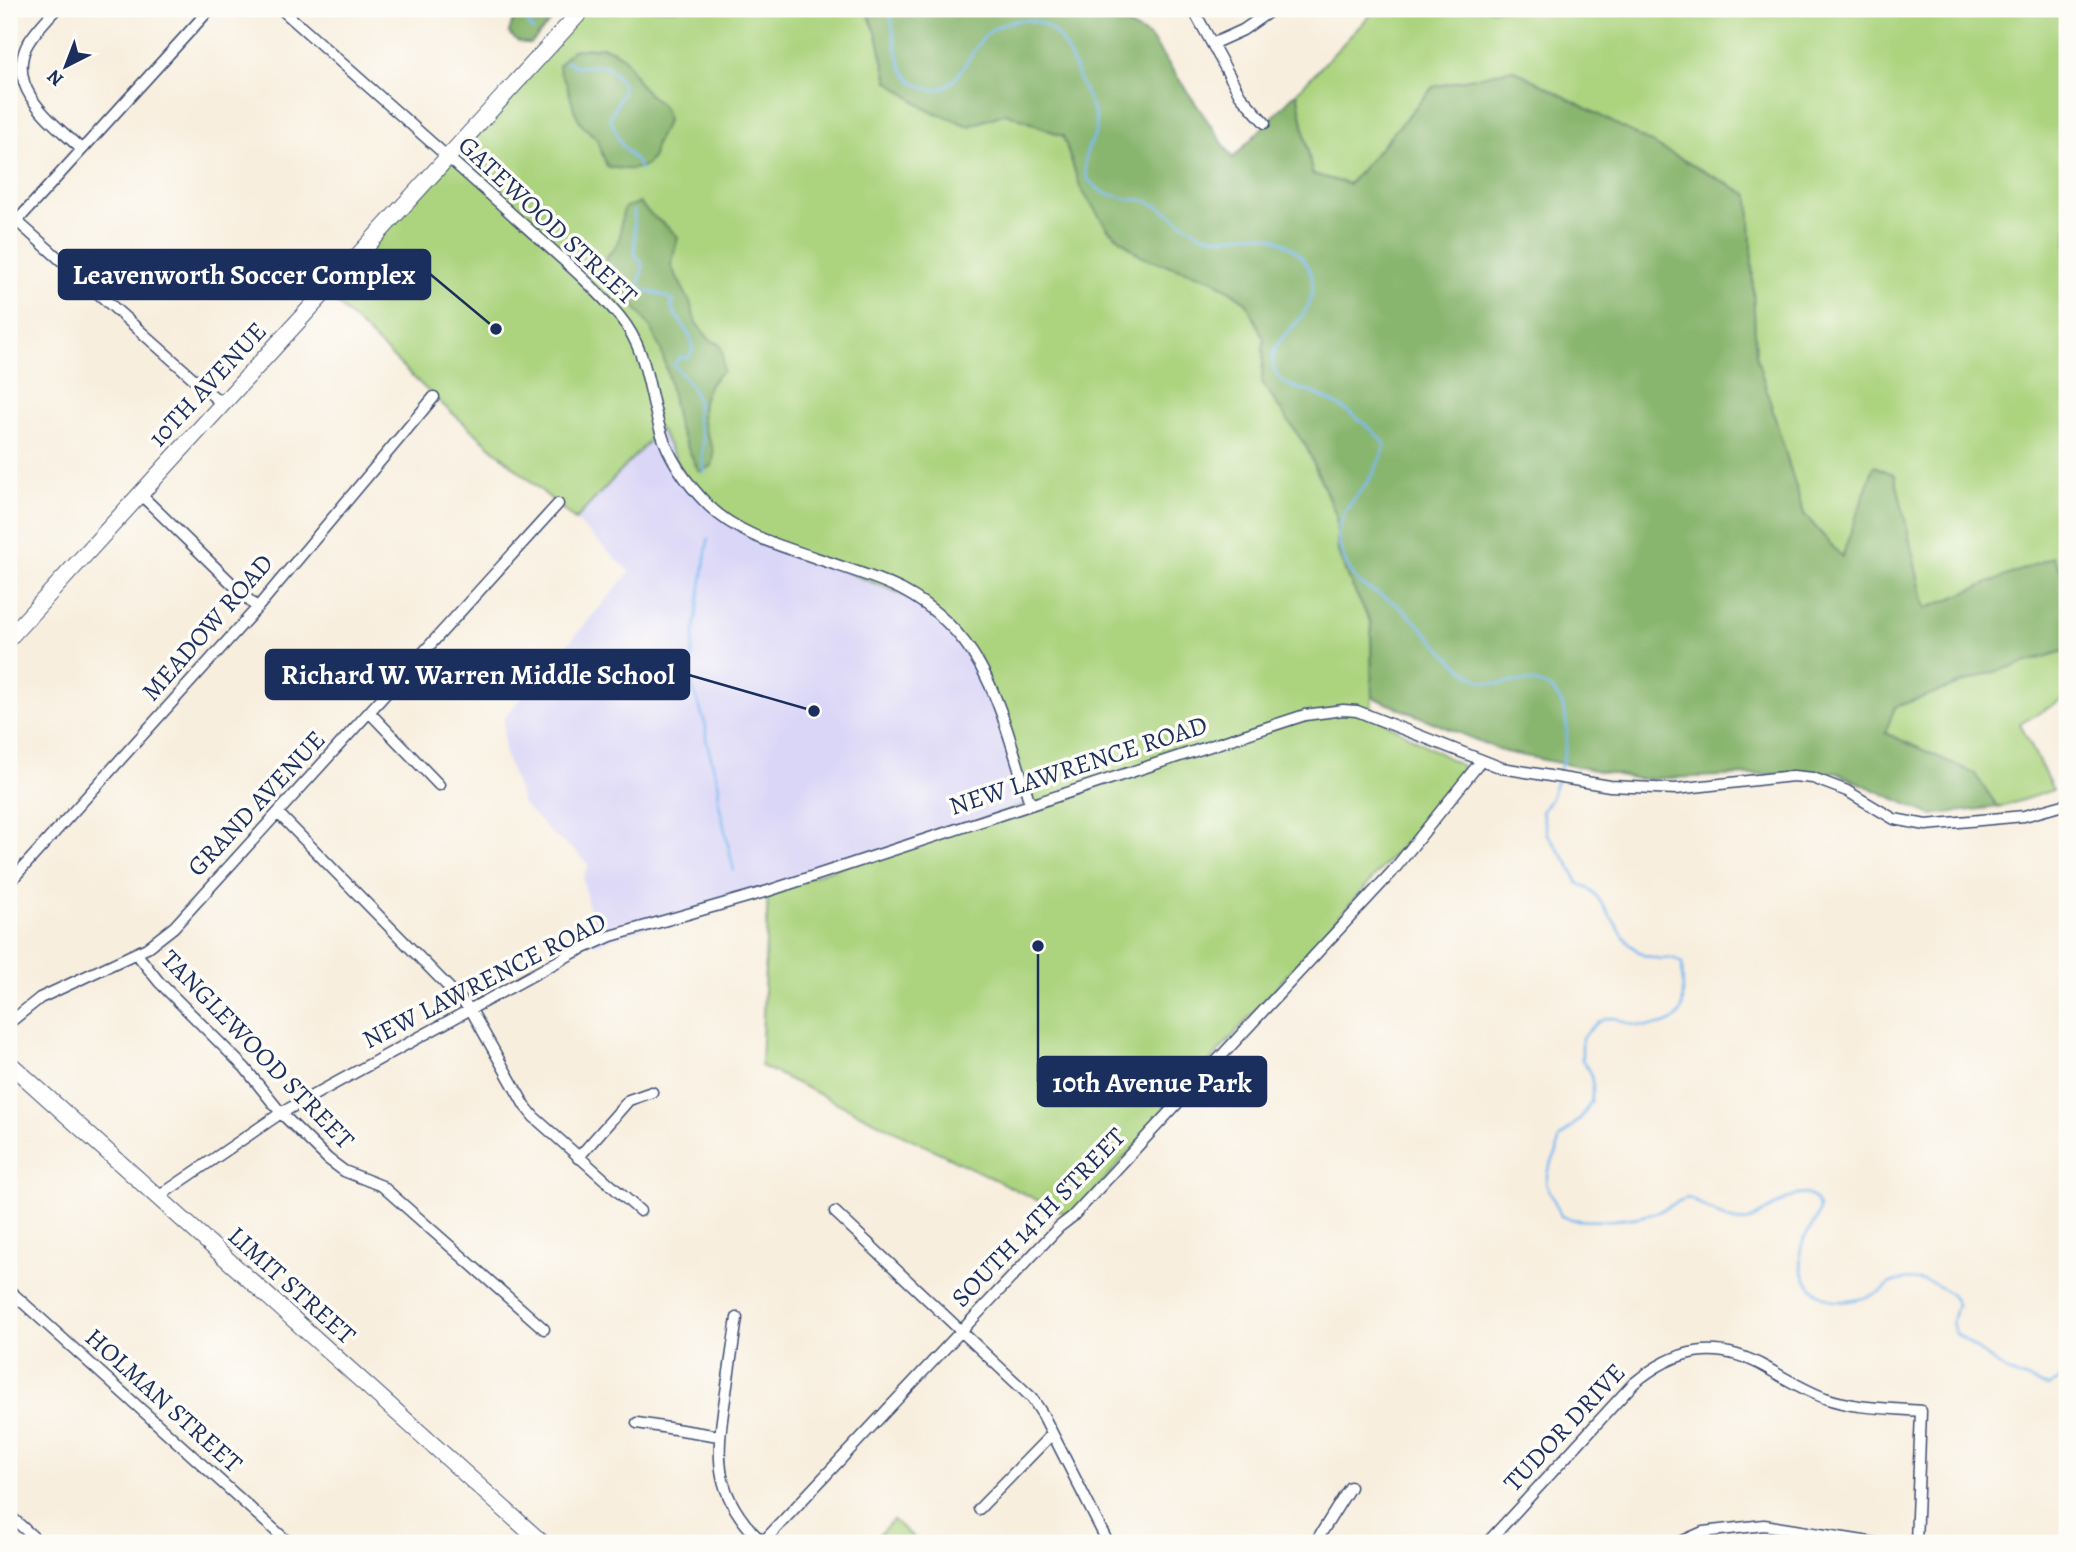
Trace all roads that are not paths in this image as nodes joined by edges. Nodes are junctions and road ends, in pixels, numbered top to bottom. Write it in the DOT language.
graph roads {
  1 [pos="56,9"];
  2 [pos="210,9"];
  3 [pos="281,9"];
  4 [pos="583,9"];
  5 [pos="1193,9"];
  6 [pos="1273,9"];
  7 [pos="1212,44"];
  8 [pos="1265,122"];
  9 [pos="81,149"];
  10 [pos="448,158"];
  11 [pos="13,218"];
  12 [pos="435,397"];
  13 [pos="222,404"];
  14 [pos="140,494"];
  15 [pos="558,504"];
  16 [pos="257,608"];
  17 [pos="9,638"];
  18 [pos="370,713"];
  19 [pos="1481,761"];
  20 [pos="439,785"];
  21 [pos="1030,803"];
  22 [pos="2067,804"];
  23 [pos="278,813"];
  24 [pos="9,883"];
  25 [pos="136,953"];
  26 [pos="471,1010"];
  27 [pos="9,1023"];
  28 [pos="9,1063"];
  29 [pos="652,1092"];
  30 [pos="281,1113"];
  31 [pos="578,1158"];
  32 [pos="158,1197"];
  33 [pos="640,1211"];
  34 [pos="835,1212"];
  35 [pos="9,1290"];
  36 [pos="737,1318"];
  37 [pos="544,1329"];
  38 [pos="960,1331"];
  39 [pos="637,1423"];
  40 [pos="1052,1434"];
  41 [pos="719,1436"];
  42 [pos="1350,1488"];
  43 [pos="979,1509"];
  44 [pos="9,1515"];
  45 [pos="40,1543"];
  46 [pos="289,1543"];
  47 [pos="542,1543"];
  48 [pos="762,1543"];
  49 [pos="1108,1543"];
  50 [pos="1315,1543"];
  51 [pos="1488,1543"];
  52 [pos="1678,1543"];
  53 [pos="1875,1543"];
  54 [pos="1916,1543"];
  1 -- 9 [label="street"];
  2 -- 9 [label="street"];
  3 -- 10 [label="street, GATEWOOD STREET"];
  4 -- 10 [label="street, 10TH AVENUE"];
  5 -- 7 [label="street"];
  6 -- 7 [label="street"];
  7 -- 8 [label="street"];
  9 -- 11 [label="street"];
  10 -- 13 [label="street, 10TH AVENUE"];
  10 -- 21 [label="street, GATEWOOD STREET"];
  11 -- 13 [label="street"];
  12 -- 16 [label="street, MEADOW ROAD"];
  13 -- 14 [label="street, 10TH AVENUE"];
  14 -- 16 [label="street"];
  14 -- 17 [label="street, 10TH AVENUE"];
  15 -- 18 [label="street, GRAND AVENUE"];
  16 -- 24 [label="street, MEADOW ROAD"];
  18 -- 20 [label="street"];
  18 -- 23 [label="street, GRAND AVENUE"];
  19 -- 21 [label="street, NEW LAWRENCE ROAD"];
  19 -- 22 [label="street, NEW LAWRENCE ROAD"];
  19 -- 38 [label="street, SOUTH 14TH STREET"];
  21 -- 26 [label="street, NEW LAWRENCE ROAD"];
  23 -- 25 [label="street, GRAND AVENUE"];
  23 -- 26 [label="street"];
  25 -- 27 [label="street, GRAND AVENUE"];
  25 -- 30 [label="street, TANGLEWOOD STREET"];
  26 -- 30 [label="street, NEW LAWRENCE ROAD"];
  26 -- 31 [label="street"];
  28 -- 32 [label="street, LIMIT STREET"];
  29 -- 31 [label="street"];
  30 -- 32 [label="street, NEW LAWRENCE ROAD"];
  30 -- 37 [label="street, TANGLEWOOD STREET"];
  31 -- 33 [label="street"];
  32 -- 47 [label="street, LIMIT STREET"];
  34 -- 38 [label="street"];
  35 -- 46 [label="street, HOLMAN STREET"];
  36 -- 41 [label="street"];
  38 -- 40 [label="street"];
  38 -- 48 [label="street, SOUTH 14TH STREET"];
  39 -- 41 [label="street"];
  40 -- 43 [label="street"];
  40 -- 49 [label="street"];
  41 -- 48 [label="street"];
  42 -- 50 [label="street"];
  44 -- 45 [label="street"];
  51 -- 54 [label="street, TUDOR DRIVE"];
  52 -- 53 [label="street"];
}
